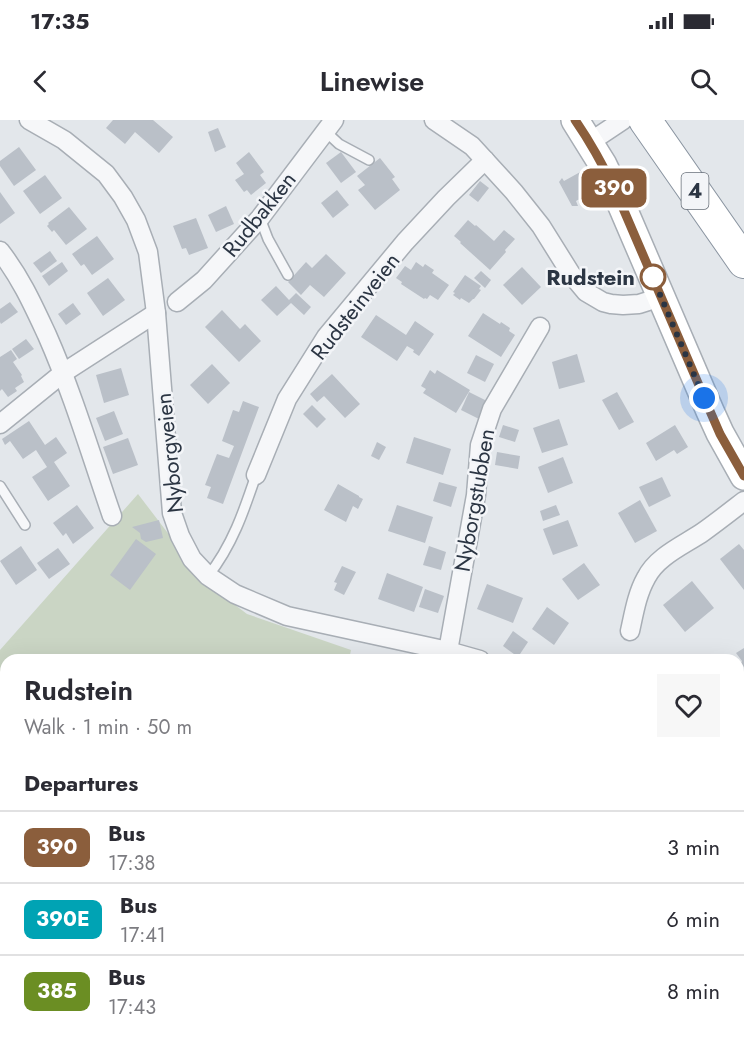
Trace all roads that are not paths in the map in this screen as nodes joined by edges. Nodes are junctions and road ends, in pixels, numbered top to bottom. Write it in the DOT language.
graph roads {
  1 [pos="29,120"];
  2 [pos="434,120"];
  3 [pos="645,120"];
  4 [pos="666,120"];
  5 [pos="618,124"];
  6 [pos="330,125"];
  7 [pos="583,131"];
  8 [pos="369,160"];
  9 [pos="485,160"];
  10 [pos="260,218"];
  11 [pos="744,232"];
  12 [pos="0,251"];
  13 [pos="744,262"];
  14 [pos="288,275"];
  15 [pos="661,297"];
  16 [pos="177,302"];
  17 [pos="156,313"];
  18 [pos="540,327"];
  19 [pos="63,373"];
  20 [pos="0,423"];
  21 [pos="256,475"];
  22 [pos="744,476"];
  23 [pos="0,486"];
  24 [pos="744,501"];
  25 [pos="112,516"];
  26 [pos="25,525"];
  27 [pos="208,576"];
  28 [pos="630,631"];
  29 [pos="448,651"];
  30 [pos="459,654"];
  1 -- 17 [label="street, Nyborgveien"];
  2 -- 9 [label="street"];
  3 -- 13 [label="highway, 4"];
  4 -- 11 [label="highway, 4"];
  5 -- 7 [label="street"];
  6 -- 8 [label="lane"];
  6 -- 10 [label="street, Rudbakken"];
  7 -- 15 [label="main road"];
  9 -- 15 [label="street"];
  9 -- 21 [label="street, Rudsteinveien"];
  10 -- 14 [label="lane"];
  10 -- 16 [label="street, Rudbakken"];
  12 -- 19 [label="street"];
  15 -- 22 [label="main road"];
  17 -- 19 [label="street"];
  17 -- 27 [label="street, Nyborgveien"];
  18 -- 29 [label="street, Nyborgstubben"];
  19 -- 20 [label="street"];
  19 -- 25 [label="street"];
  21 -- 27 [label="lane"];
  23 -- 26 [label="lane"];
  24 -- 28 [label="street"];
  27 -- 29 [label="street, Nyborgveien"];
  29 -- 30 [label="street, Nyborgveien"];
}
